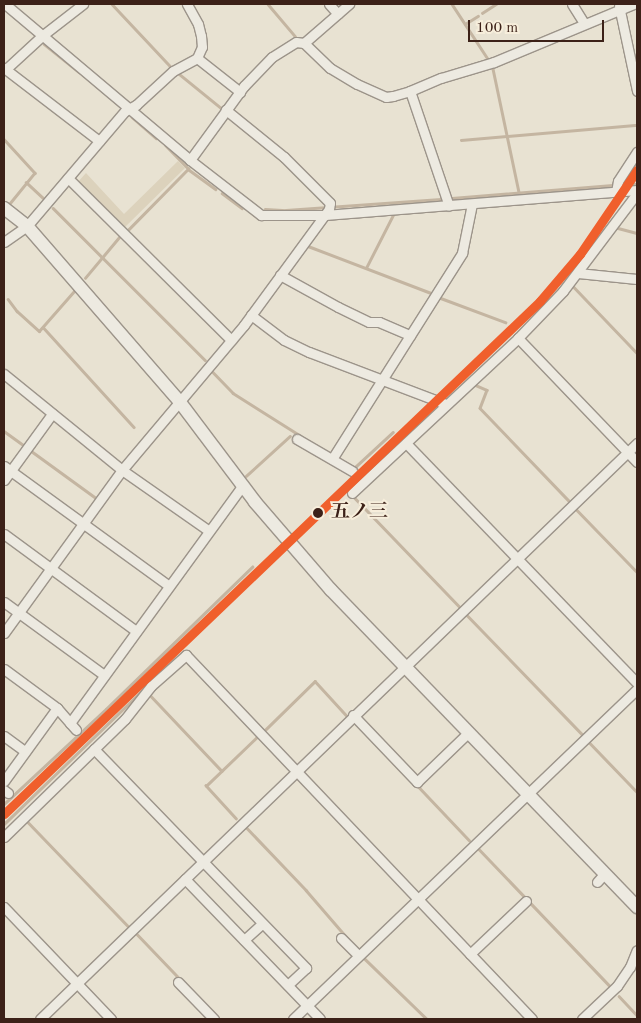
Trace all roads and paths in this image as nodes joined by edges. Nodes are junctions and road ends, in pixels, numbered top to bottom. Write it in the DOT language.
graph roads {
  1 [pos="5,4"];
  2 [pos="82,4"];
  3 [pos="187,4"];
  4 [pos="330,4"];
  5 [pos="349,4"];
  6 [pos="572,4"];
  7 [pos="632,4"];
  8 [pos="619,6"];
  9 [pos="338,14"];
  10 [pos="584,24"];
  11 [pos="43,35"];
  12 [pos="304,43"];
  13 [pos="197,58"];
  14 [pos="5,68"];
  15 [pos="410,91"];
  16 [pos="637,91"];
  17 [pos="240,92"];
  18 [pos="130,108"];
  19 [pos="226,110"];
  20 [pos="100,141"];
  21 [pos="637,152"];
  22 [pos="190,160"];
  23 [pos="68,178"];
  24 [pos="616,192"];
  25 [pos="637,192"];
  26 [pos="472,204"];
  27 [pos="449,206"];
  28 [pos="4,208"];
  29 [pos="328,209"];
  30 [pos="27,226"];
  31 [pos="4,242"];
  32 [pos="578,273"];
  33 [pos="280,275"];
  34 [pos="637,280"];
  35 [pos="251,315"];
  36 [pos="410,335"];
  37 [pos="518,338"];
  38 [pos="231,340"];
  39 [pos="4,374"];
  40 [pos="382,380"];
  41 [pos="179,401"];
  42 [pos="446,404"];
  43 [pos="52,414"];
  44 [pos="297,439"];
  45 [pos="406,443"];
  46 [pos="637,443"];
  47 [pos="628,452"];
  48 [pos="332,459"];
  49 [pos="637,462"];
  50 [pos="7,468"];
  51 [pos="122,470"];
  52 [pos="352,471"];
  53 [pos="4,480"];
  54 [pos="243,485"];
  55 [pos="352,493"];
  56 [pos="84,524"];
  57 [pos="209,531"];
  58 [pos="4,534"];
  59 [pos="517,557"];
  60 [pos="52,568"];
  61 [pos="169,586"];
  62 [pos="4,602"];
  63 [pos="19,613"];
  64 [pos="136,631"];
  65 [pos="4,633"];
  66 [pos="405,666"];
  67 [pos="4,669"];
  68 [pos="104,675"];
  69 [pos="637,684"];
  70 [pos="637,689"];
  71 [pos="57,708"];
  72 [pos="353,716"];
  73 [pos="469,732"];
  74 [pos="4,736"];
  75 [pos="94,750"];
  76 [pos="25,752"];
  77 [pos="296,770"];
  78 [pos="4,781"];
  79 [pos="528,793"];
  80 [pos="4,837"];
  81 [pos="201,862"];
  82 [pos="185,879"];
  83 [pos="417,899"];
  84 [pos="526,901"];
  85 [pos="637,906"];
  86 [pos="4,907"];
  87 [pos="262,924"];
  88 [pos="341,938"];
  89 [pos="244,940"];
  90 [pos="637,950"];
  91 [pos="470,954"];
  92 [pos="358,955"];
  93 [pos="178,982"];
  94 [pos="77,984"];
  95 [pos="288,986"];
  96 [pos="307,1005"];
  97 [pos="40,1019"];
  98 [pos="111,1019"];
  99 [pos="214,1019"];
  100 [pos="292,1019"];
  101 [pos="320,1019"];
  102 [pos="532,1019"];
  103 [pos="582,1019"];
  1 -- 11 [label="street"];
  2 -- 11 [label="street"];
  3 -- 13 [label="street"];
  4 -- 9 [label="street"];
  5 -- 9 [label="street"];
  6 -- 10 [label="street"];
  7 -- 8 [label="street"];
  8 -- 10 [label="street"];
  8 -- 16 [label="street"];
  9 -- 12 [label="street"];
  10 -- 15 [label="street"];
  11 -- 14 [label="street"];
  11 -- 18 [label="street"];
  12 -- 15 [label="street"];
  12 -- 17 [label="street"];
  13 -- 17 [label="street"];
  13 -- 18 [label="street"];
  14 -- 20 [label="street"];
  15 -- 27 [label="street"];
  17 -- 19 [label="street"];
  18 -- 20 [label="street"];
  18 -- 22 [label="street"];
  19 -- 22 [label="street"];
  19 -- 29 [label="street"];
  20 -- 23 [label="street"];
  21 -- 24 [label="street"];
  22 -- 29 [label="street"];
  23 -- 30 [label="street"];
  23 -- 38 [label="street"];
  24 -- 25 [label="street"];
  24 -- 26 [label="street"];
  25 -- 32 [label="street"];
  26 -- 27 [label="street"];
  26 -- 36 [label="street"];
  27 -- 29 [label="street"];
  28 -- 30 [label="street"];
  29 -- 33 [label="street"];
  30 -- 31 [label="street"];
  30 -- 41 [label="street"];
  32 -- 34 [label="street"];
  32 -- 37 [label="street"];
  33 -- 35 [label="street"];
  33 -- 36 [label="street"];
  35 -- 38 [label="street"];
  35 -- 40 [label="street"];
  36 -- 40 [label="street"];
  37 -- 42 [label="street"];
  37 -- 47 [label="street"];
  38 -- 41 [label="street"];
  39 -- 43 [label="street"];
  40 -- 42 [label="street"];
  40 -- 48 [label="street"];
  41 -- 51 [label="street"];
  41 -- 54 [label="street"];
  42 -- 45 [label="street"];
  43 -- 50 [label="street"];
  43 -- 51 [label="street"];
  44 -- 48 [label="street"];
  45 -- 55 [label="street"];
  45 -- 59 [label="street"];
  46 -- 47 [label="street"];
  47 -- 49 [label="street"];
  47 -- 59 [label="street"];
  48 -- 52 [label="street"];
  50 -- 53 [label="street"];
  50 -- 56 [label="street"];
  51 -- 56 [label="street"];
  51 -- 57 [label="street"];
  54 -- 57 [label="street"];
  54 -- 66 [label="street"];
  56 -- 60 [label="street"];
  56 -- 61 [label="street"];
  57 -- 61 [label="street"];
  58 -- 60 [label="street"];
  59 -- 66 [label="street"];
  59 -- 69 [label="street"];
  60 -- 63 [label="street"];
  60 -- 64 [label="street"];
  61 -- 64 [label="street"];
  62 -- 63 [label="street"];
  63 -- 65 [label="street"];
  63 -- 68 [label="street"];
  64 -- 68 [label="street"];
  66 -- 72 [label="street"];
  66 -- 73 [label="street"];
  67 -- 71 [label="street"];
  68 -- 71 [label="street"];
  70 -- 79 [label="street"];
  71 -- 76 [label="street"];
  72 -- 73 [label="street"];
  72 -- 77 [label="street"];
  73 -- 79 [label="street"];
  74 -- 76 [label="street"];
  75 -- 77 [label="street"];
  75 -- 80 [label="street"];
  75 -- 81 [label="street"];
  76 -- 78 [label="street"];
  77 -- 81 [label="street"];
  77 -- 83 [label="street"];
  79 -- 83 [label="street"];
  79 -- 85 [label="street"];
  81 -- 82 [label="street"];
  81 -- 87 [label="street"];
  82 -- 89 [label="street"];
  82 -- 94 [label="street"];
  83 -- 91 [label="street"];
  83 -- 92 [label="street"];
  84 -- 91 [label="street"];
  86 -- 94 [label="street"];
  87 -- 89 [label="street"];
  87 -- 95 [label="street"];
  88 -- 92 [label="street"];
  89 -- 95 [label="street"];
  90 -- 103 [label="street"];
  91 -- 102 [label="street"];
  92 -- 96 [label="street"];
  93 -- 99 [label="street"];
  94 -- 97 [label="street"];
  94 -- 98 [label="street"];
  95 -- 96 [label="street"];
  96 -- 100 [label="street"];
  96 -- 101 [label="street"];
}
